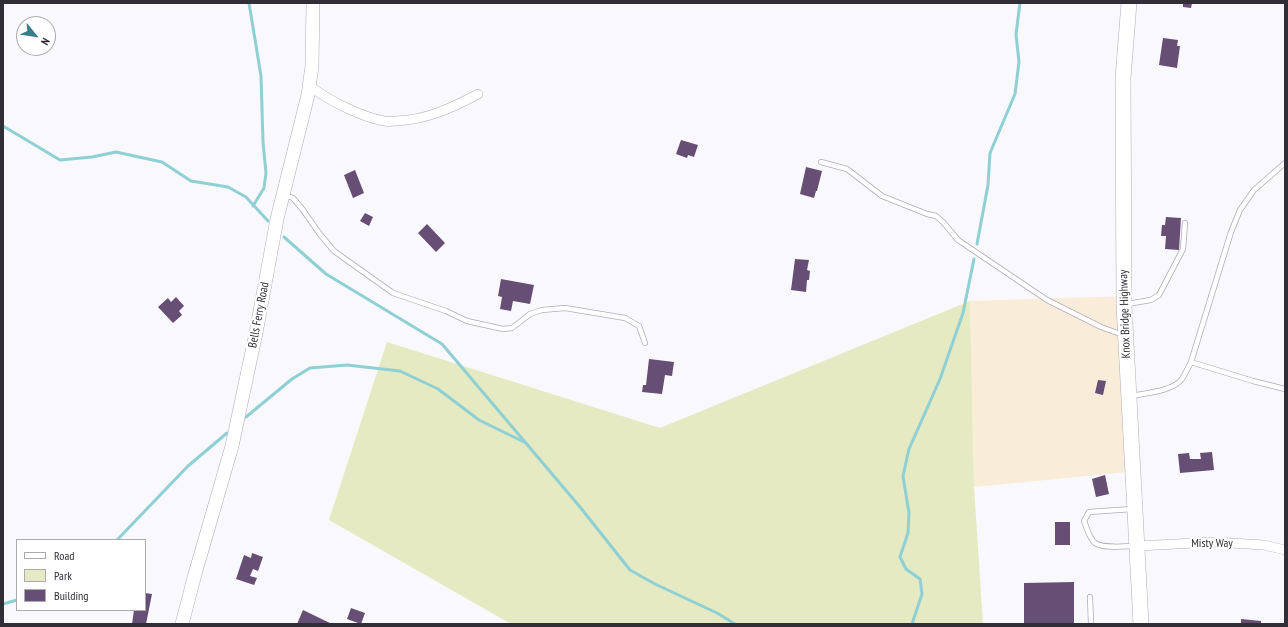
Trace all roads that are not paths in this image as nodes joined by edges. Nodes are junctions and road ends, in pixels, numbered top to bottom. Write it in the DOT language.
graph roads {
  1 [pos="313,3"];
  2 [pos="1129,3"];
  3 [pos="309,88"];
  4 [pos="478,94"];
  5 [pos="821,162"];
  6 [pos="1285,163"];
  7 [pos="283,194"];
  8 [pos="1185,223"];
  9 [pos="1124,305"];
  10 [pos="1125,335"];
  11 [pos="645,343"];
  12 [pos="1191,362"];
  13 [pos="1285,388"];
  14 [pos="1129,396"];
  15 [pos="1135,508"];
  16 [pos="1138,546"];
  17 [pos="1285,550"];
  18 [pos="1090,597"];
  19 [pos="182,624"];
  20 [pos="1091,624"];
  21 [pos="1142,624"];
  1 -- 3 [label="main road, Bells Ferry Road"];
  2 -- 9 [label="main road, Knox Bridge Highway"];
  3 -- 4 [label="street"];
  3 -- 7 [label="main road, Bells Ferry Road"];
  5 -- 10 [label="lane"];
  6 -- 12 [label="lane"];
  7 -- 11 [label="lane"];
  7 -- 19 [label="main road, Bells Ferry Road"];
  8 -- 9 [label="lane"];
  9 -- 10 [label="main road, Knox Bridge Highway"];
  10 -- 14 [label="main road, Knox Bridge Highway"];
  12 -- 13 [label="lane"];
  12 -- 14 [label="lane"];
  14 -- 15 [label="main road, Knox Bridge Highway"];
  15 -- 16 [label="main road, Knox Bridge Highway"];
  15 -- 16 [label="lane"];
  16 -- 17 [label="street, Misty Way"];
  16 -- 21 [label="main road, Knox Bridge Highway"];
  18 -- 20 [label="lane"];
}
